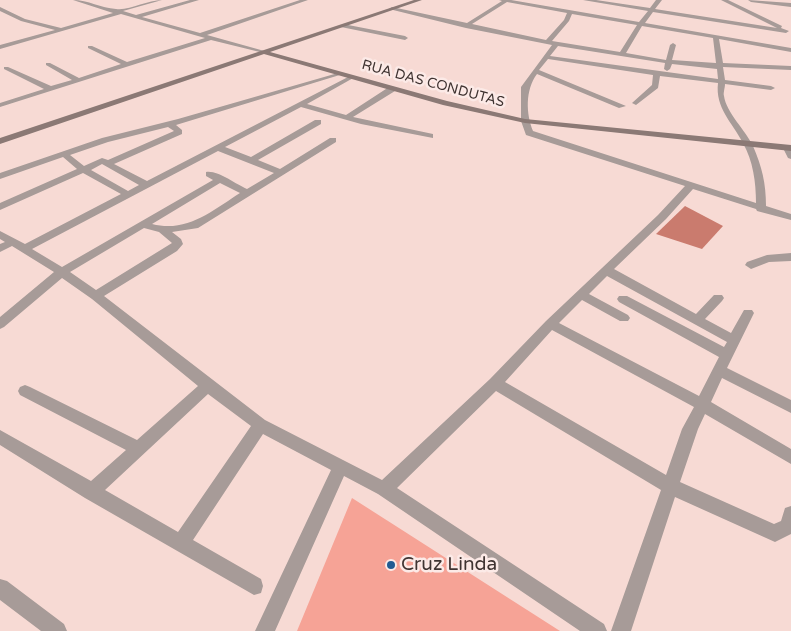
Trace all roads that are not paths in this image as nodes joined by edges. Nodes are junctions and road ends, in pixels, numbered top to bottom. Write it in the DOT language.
graph roads {
  1 [pos="77,0"];
  2 [pos="159,0"];
  3 [pos="196,0"];
  4 [pos="305,0"];
  5 [pos="419,0"];
  6 [pos="504,0"];
  7 [pos="586,0"];
  8 [pos="659,0"];
  9 [pos="724,0"];
  10 [pos="751,0"];
  11 [pos="279,2"];
  12 [pos="289,5"];
  13 [pos="791,5"];
  14 [pos="0,9"];
  15 [pos="392,9"];
  16 [pos="650,10"];
  17 [pos="118,12"];
  18 [pos="570,12"];
  19 [pos="134,17"];
  20 [pos="641,24"];
  21 [pos="343,26"];
  22 [pos="466,26"];
  23 [pos="61,29"];
  24 [pos="788,32"];
  25 [pos="200,35"];
  26 [pos="716,37"];
  27 [pos="210,38"];
  28 [pos="405,38"];
  29 [pos="552,43"];
  30 [pos="673,45"];
  31 [pos="1,46"];
  32 [pos="90,48"];
  33 [pos="791,50"];
  34 [pos="266,53"];
  35 [pos="622,54"];
  36 [pos="547,57"];
  37 [pos="669,62"];
  38 [pos="48,64"];
  39 [pos="127,65"];
  40 [pos="6,68"];
  41 [pos="719,68"];
  42 [pos="791,68"];
  43 [pos="535,71"];
  44 [pos="340,74"];
  45 [pos="661,74"];
  46 [pos="775,76"];
  47 [pos="352,77"];
  48 [pos="78,80"];
  49 [pos="722,81"];
  50 [pos="772,88"];
  51 [pos="51,89"];
  52 [pos="392,89"];
  53 [pos="636,103"];
  54 [pos="300,104"];
  55 [pos="0,105"];
  56 [pos="276,105"];
  57 [pos="622,106"];
  58 [pos="289,110"];
  59 [pos="347,118"];
  60 [pos="525,121"];
  61 [pos="318,122"];
  62 [pos="170,124"];
  63 [pos="430,136"];
  64 [pos="334,140"];
  65 [pos="0,141"];
  66 [pos="748,144"];
  67 [pos="218,148"];
  68 [pos="790,151"];
  69 [pos="64,154"];
  70 [pos="251,161"];
  71 [pos="109,163"];
  72 [pos="83,169"];
  73 [pos="280,172"];
  74 [pos="209,174"];
  75 [pos="0,176"];
  76 [pos="222,179"];
  77 [pos="147,185"];
  78 [pos="692,185"];
  79 [pos="248,193"];
  80 [pos="129,196"];
  81 [pos="0,207"];
  82 [pos="761,209"];
  83 [pos="791,218"];
  84 [pos="143,225"];
  85 [pos="163,230"];
  86 [pos="9,243"];
  87 [pos="791,257"];
  88 [pos="751,265"];
  89 [pos="606,270"];
  90 [pos="62,272"];
  91 [pos="582,294"];
  92 [pos="96,296"];
  93 [pos="718,298"];
  94 [pos="623,299"];
  95 [pos="748,313"];
  96 [pos="624,318"];
  97 [pos="697,320"];
  98 [pos="0,324"];
  99 [pos="550,324"];
  100 [pos="730,347"];
  101 [pos="719,370"];
  102 [pos="495,383"];
  103 [pos="208,386"];
  104 [pos="25,391"];
  105 [pos="703,405"];
  106 [pos="791,407"];
  107 [pos="260,425"];
  108 [pos="0,438"];
  109 [pos="139,449"];
  110 [pos="791,457"];
  111 [pos="340,467"];
  112 [pos="670,486"];
  113 [pos="384,489"];
  114 [pos="92,492"];
  115 [pos="790,522"];
  116 [pos="181,543"];
  117 [pos="254,586"];
  118 [pos="0,588"];
  119 [pos="57,631"];
  120 [pos="265,631"];
  121 [pos="597,631"];
  122 [pos="621,631"];
  1 -- 17 [label="street, RUA DAS CONDUTAS"];
  2 -- 17 [label="street"];
  3 -- 19 [label="street"];
  4 -- 12 [label="street"];
  5 -- 15 [label="street"];
  6 -- 18 [label="street"];
  6 -- 22 [label="street"];
  7 -- 16 [label="street"];
  8 -- 16 [label="street"];
  9 -- 24 [label="street"];
  10 -- 13 [label="street"];
  11 -- 12 [label="street"];
  12 -- 25 [label="street"];
  14 -- 23 [label="street"];
  15 -- 21 [label="street"];
  15 -- 22 [label="street"];
  16 -- 20 [label="street"];
  16 -- 24 [label="street"];
  17 -- 19 [label="street, RUA DAS CONDUTAS"];
  17 -- 23 [label="street"];
  18 -- 20 [label="street"];
  18 -- 29 [label="street"];
  19 -- 25 [label="street, RUA DAS CONDUTAS"];
  20 -- 26 [label="street"];
  20 -- 35 [label="street"];
  21 -- 28 [label="street"];
  21 -- 34 [label="street"];
  22 -- 29 [label="street"];
  23 -- 31 [label="street"];
  25 -- 27 [label="street, RUA DAS CONDUTAS"];
  26 -- 33 [label="street"];
  26 -- 41 [label="street"];
  27 -- 34 [label="street, RUA DAS CONDUTAS"];
  27 -- 39 [label="street"];
  29 -- 35 [label="street"];
  29 -- 36 [label="street"];
  30 -- 37 [label="street"];
  32 -- 39 [label="street"];
  34 -- 44 [label="street, RUA DAS CONDUTAS"];
  34 -- 65 [label="street"];
  35 -- 37 [label="street"];
  36 -- 43 [label="street"];
  36 -- 45 [label="street"];
  37 -- 41 [label="street"];
  37 -- 45 [label="street"];
  38 -- 48 [label="street"];
  39 -- 48 [label="street"];
  40 -- 51 [label="street"];
  41 -- 42 [label="street"];
  41 -- 46 [label="street"];
  41 -- 49 [label="street"];
  43 -- 57 [label="street"];
  43 -- 60 [label="street"];
  44 -- 47 [label="street, RUA DAS CONDUTAS"];
  44 -- 62 [label="street"];
  45 -- 49 [label="street"];
  45 -- 53 [label="street"];
  47 -- 52 [label="street, RUA DAS CONDUTAS"];
  47 -- 54 [label="street"];
  48 -- 51 [label="street"];
  49 -- 50 [label="street"];
  49 -- 66 [label="street"];
  51 -- 55 [label="street"];
  52 -- 59 [label="street"];
  52 -- 60 [label="street, RUA DAS CONDUTAS"];
  54 -- 58 [label="street"];
  54 -- 59 [label="street"];
  56 -- 58 [label="street"];
  58 -- 67 [label="street"];
  59 -- 63 [label="street"];
  60 -- 66 [label="street, RUA DAS CONDUTAS"];
  60 -- 78 [label="street"];
  61 -- 70 [label="street"];
  62 -- 69 [label="street"];
  62 -- 71 [label="street"];
  64 -- 73 [label="street"];
  66 -- 68 [label="street, RUA DAS CONDUTAS"];
  66 -- 82 [label="street"];
  67 -- 70 [label="street"];
  67 -- 77 [label="street"];
  69 -- 72 [label="street"];
  69 -- 75 [label="street"];
  70 -- 73 [label="street"];
  71 -- 72 [label="street"];
  71 -- 77 [label="street"];
  72 -- 80 [label="street"];
  72 -- 81 [label="street"];
  73 -- 79 [label="street"];
  74 -- 76 [label="street"];
  76 -- 79 [label="street"];
  76 -- 84 [label="street"];
  77 -- 80 [label="street"];
  78 -- 82 [label="street"];
  78 -- 89 [label="street"];
  79 -- 85 [label="street"];
  80 -- 86 [label="street"];
  82 -- 83 [label="street"];
  84 -- 85 [label="street"];
  84 -- 90 [label="street"];
  85 -- 92 [label="street"];
  86 -- 90 [label="street"];
  87 -- 88 [label="street"];
  89 -- 91 [label="street"];
  89 -- 97 [label="street"];
  90 -- 92 [label="street"];
  90 -- 98 [label="street"];
  91 -- 96 [label="street"];
  91 -- 99 [label="street"];
  92 -- 103 [label="street"];
  93 -- 97 [label="street"];
  94 -- 100 [label="street"];
  95 -- 100 [label="street"];
  97 -- 100 [label="street"];
  99 -- 102 [label="street"];
  99 -- 105 [label="street"];
  100 -- 101 [label="street"];
  101 -- 105 [label="street"];
  101 -- 106 [label="street"];
  102 -- 112 [label="street"];
  102 -- 113 [label="street"];
  103 -- 107 [label="street"];
  103 -- 109 [label="street"];
  104 -- 109 [label="street"];
  105 -- 110 [label="street"];
  105 -- 112 [label="street"];
  107 -- 111 [label="street"];
  107 -- 116 [label="street"];
  108 -- 114 [label="street"];
  109 -- 114 [label="street"];
  111 -- 113 [label="street"];
  111 -- 120 [label="street"];
  112 -- 115 [label="street"];
  112 -- 122 [label="street"];
  113 -- 121 [label="street"];
  114 -- 116 [label="street"];
  116 -- 117 [label="street"];
  118 -- 119 [label="street"];
}
